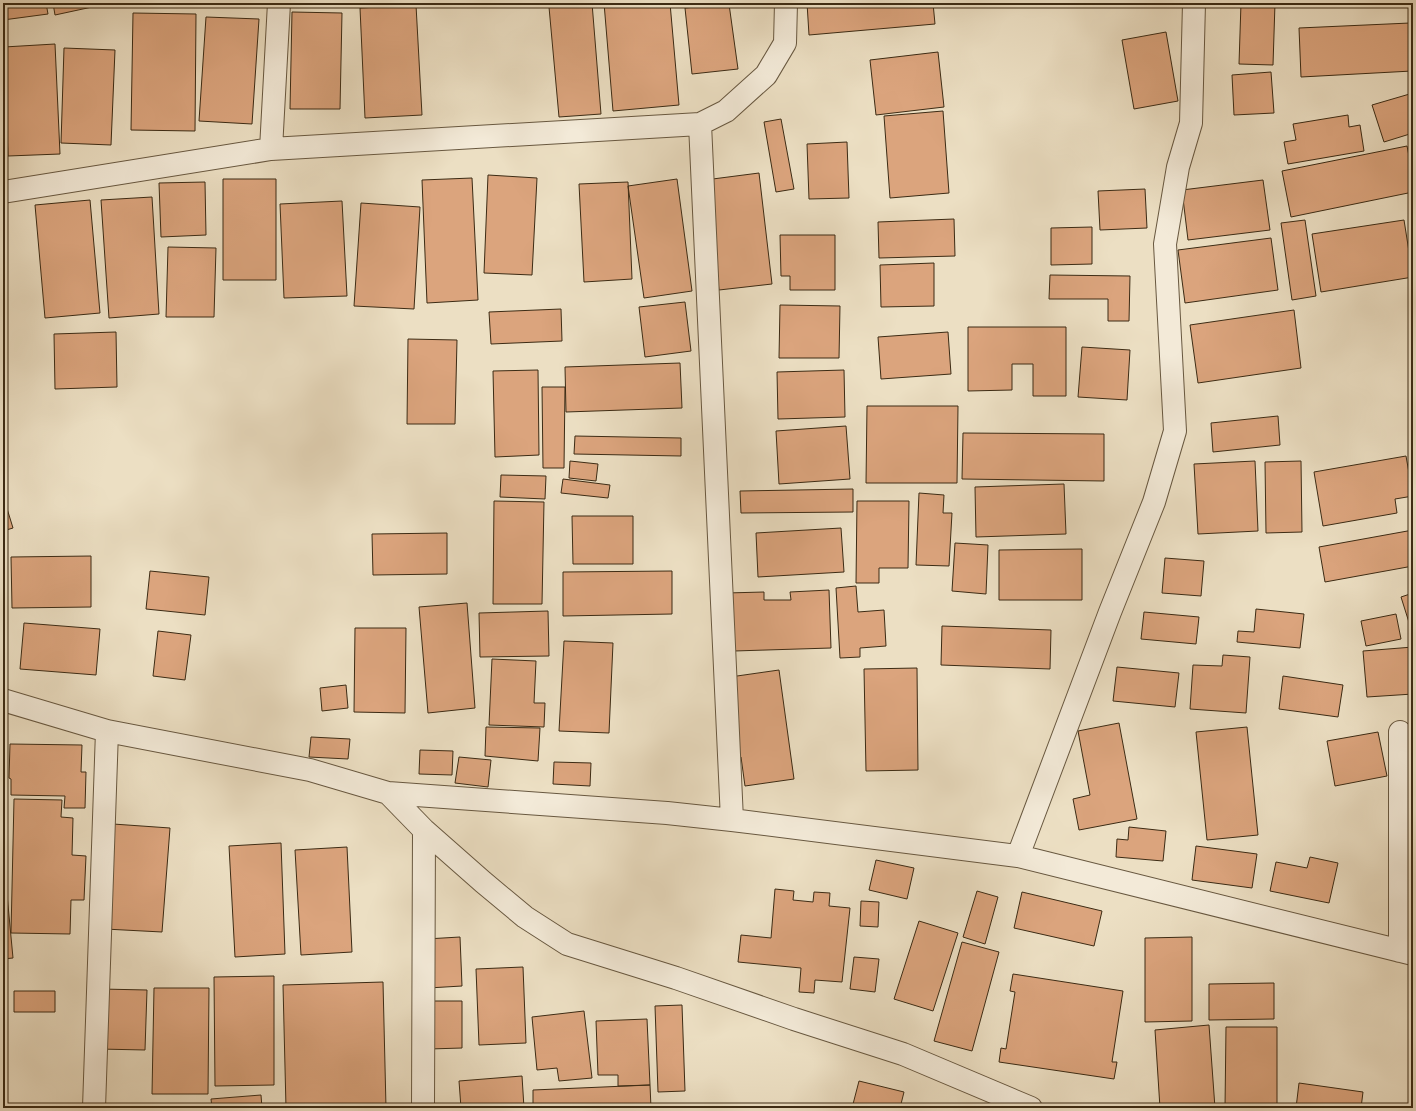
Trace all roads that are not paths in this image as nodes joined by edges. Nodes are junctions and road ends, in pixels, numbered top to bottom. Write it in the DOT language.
graph roads {
  1 [pos="279,3"];
  2 [pos="786,3"];
  3 [pos="1194,3"];
  4 [pos="700,124"];
  5 [pos="271,149"];
  6 [pos="3,192"];
  7 [pos="3,700"];
  8 [pos="107,731"];
  9 [pos="1400,732"];
  10 [pos="388,793"];
  11 [pos="732,820"];
  12 [pos="424,830"];
  13 [pos="1018,856"];
  14 [pos="1406,952"];
  15 [pos="94,1108"];
  16 [pos="423,1108"];
  17 [pos="1031,1108"];
  1 -- 5 [label="street"];
  2 -- 4 [label="street"];
  3 -- 13 [label="street"];
  4 -- 5 [label="street"];
  4 -- 11 [label="street"];
  5 -- 6 [label="street"];
  7 -- 8 [label="street"];
  8 -- 10 [label="street"];
  8 -- 15 [label="street"];
  9 -- 14 [label="street"];
  10 -- 11 [label="street"];
  10 -- 12 [label="street"];
  11 -- 13 [label="street"];
  12 -- 16 [label="street"];
  12 -- 17 [label="street"];
  13 -- 14 [label="street"];
}
